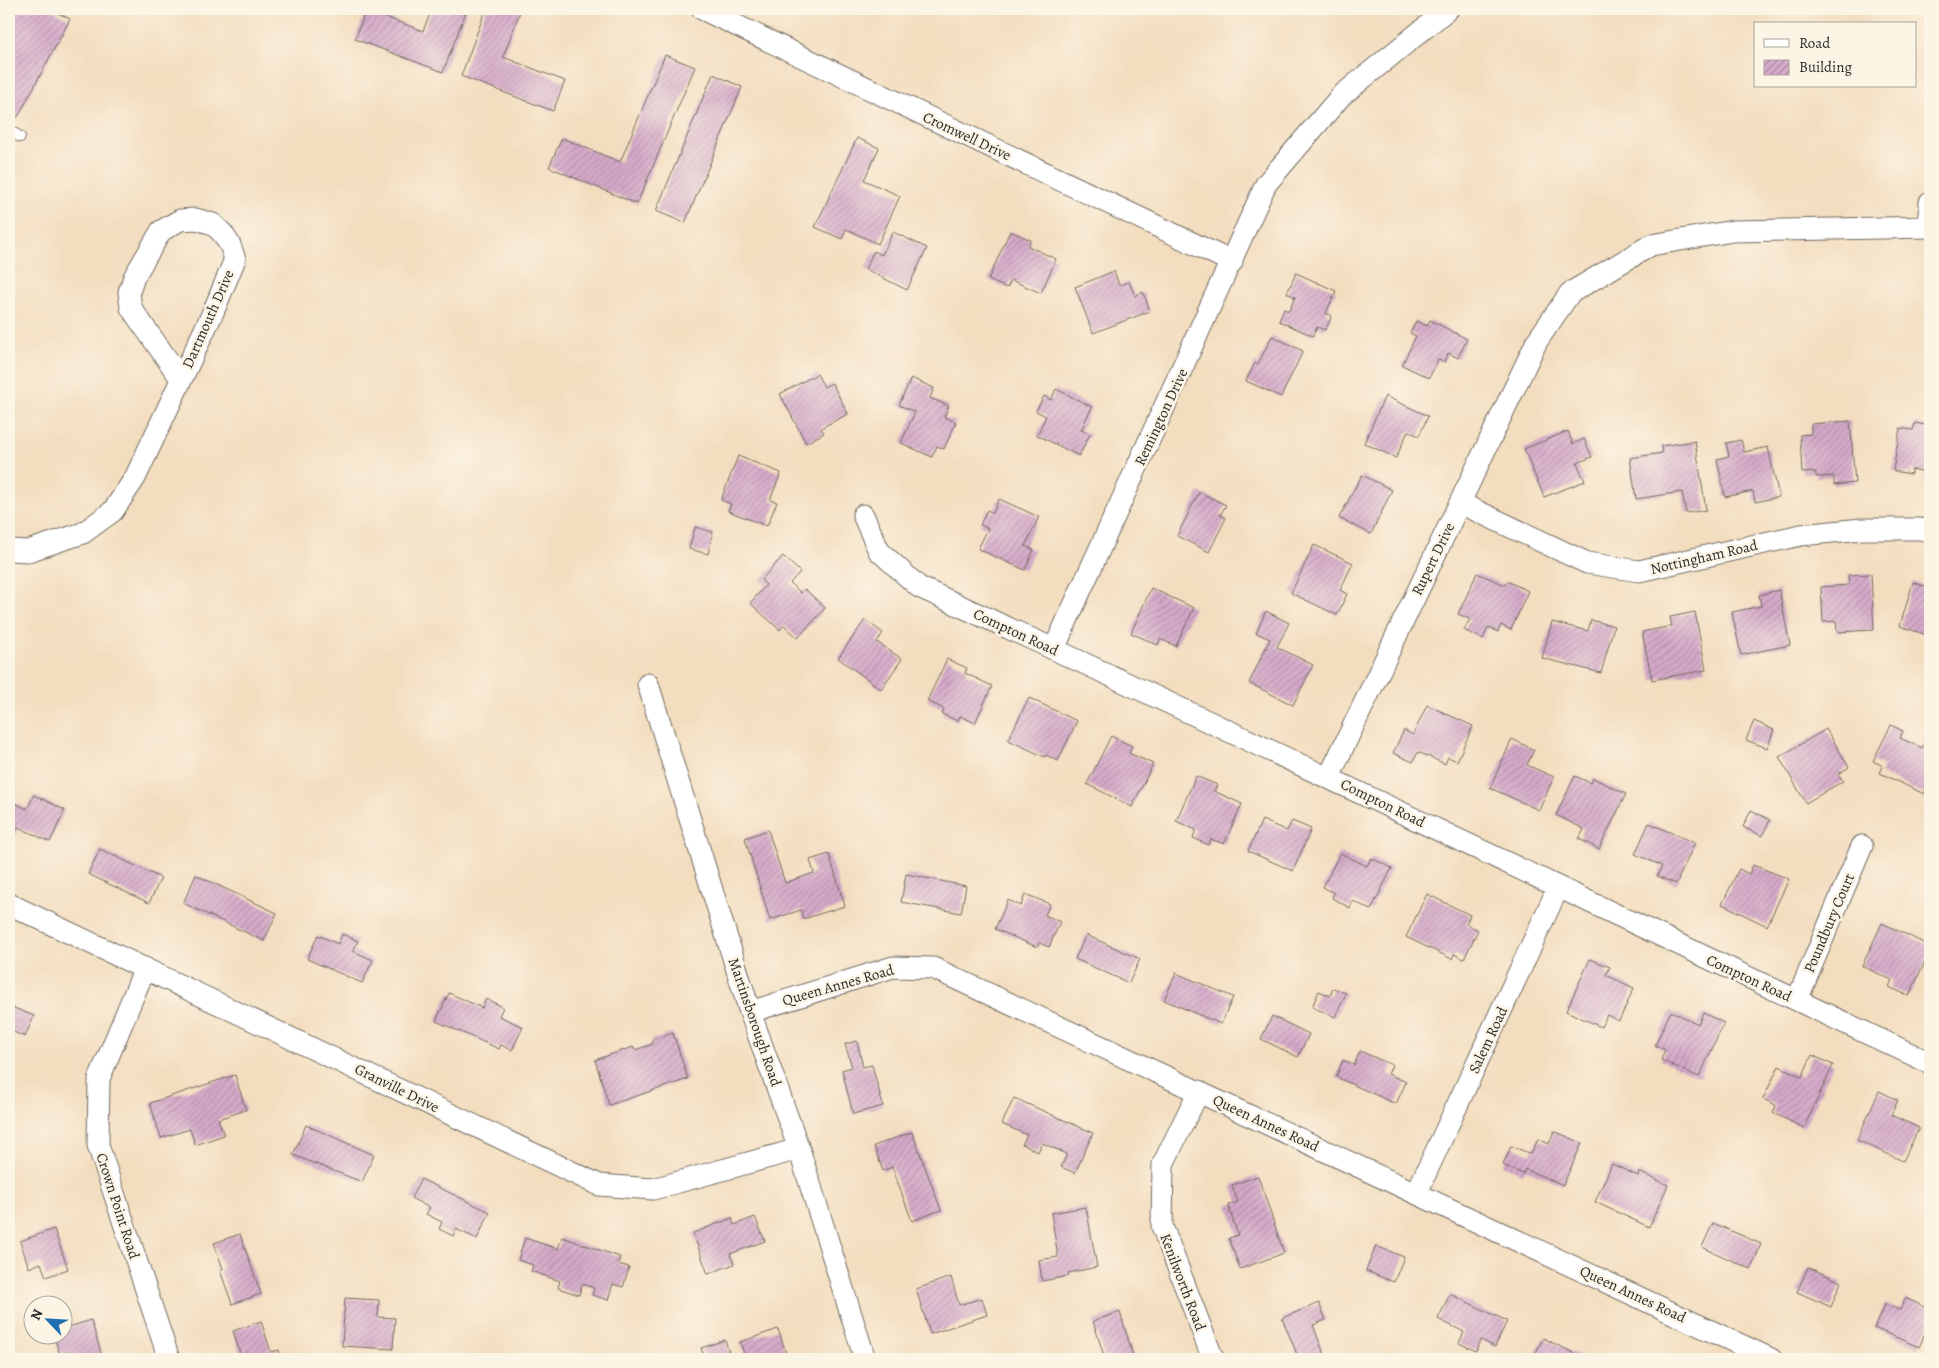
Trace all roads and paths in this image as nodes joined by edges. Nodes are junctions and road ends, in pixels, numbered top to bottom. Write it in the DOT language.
graph roads {
  1 [pos="702,9"];
  2 [pos="1448,9"];
  3 [pos="9,130"];
  4 [pos="20,138"];
  5 [pos="1930,202"];
  6 [pos="1929,227"];
  7 [pos="1232,262"];
  8 [pos="181,379"];
  9 [pos="1460,503"];
  10 [pos="863,515"];
  11 [pos="1930,531"];
  12 [pos="9,550"];
  13 [pos="1054,649"];
  14 [pos="648,684"];
  15 [pos="1329,777"];
  16 [pos="1862,846"];
  17 [pos="1558,888"];
  18 [pos="9,904"];
  19 [pos="145,968"];
  20 [pos="1797,1000"];
  21 [pos="750,1012"];
  22 [pos="1930,1063"];
  23 [pos="1199,1091"];
  24 [pos="799,1149"];
  25 [pos="1417,1192"];
  26 [pos="169,1359"];
  27 [pos="865,1359"];
  28 [pos="1213,1359"];
  29 [pos="1771,1359"];
  1 -- 7 [label="street, Cromwell Drive"];
  2 -- 7 [label="street, Remington Drive"];
  3 -- 4 [label="lane"];
  5 -- 6 [label="street"];
  6 -- 9 [label="street, Rupert Drive"];
  7 -- 13 [label="street, Remington Drive"];
  8 -- 8 [label="street, Dartmouth Drive"];
  8 -- 12 [label="street, Dartmouth Drive"];
  9 -- 11 [label="street, Nottingham Road"];
  9 -- 15 [label="street, Rupert Drive"];
  10 -- 13 [label="street, Compton Road"];
  13 -- 15 [label="street, Compton Road"];
  14 -- 21 [label="street, Martinsborough Road"];
  15 -- 17 [label="street, Compton Road"];
  16 -- 20 [label="street, Poundbury Court"];
  17 -- 20 [label="street, Compton Road"];
  17 -- 25 [label="street, Salem Road"];
  18 -- 19 [label="street, Granville Drive"];
  19 -- 24 [label="street, Granville Drive"];
  19 -- 26 [label="street, Crown Point Road"];
  20 -- 22 [label="street, Compton Road"];
  21 -- 23 [label="street, Queen Annes Road"];
  21 -- 24 [label="street, Martinsborough Road"];
  23 -- 25 [label="street, Queen Annes Road"];
  23 -- 28 [label="street, Kenilworth Road"];
  24 -- 27 [label="street, Martinsborough Road"];
  25 -- 29 [label="street, Queen Annes Road"];
}
